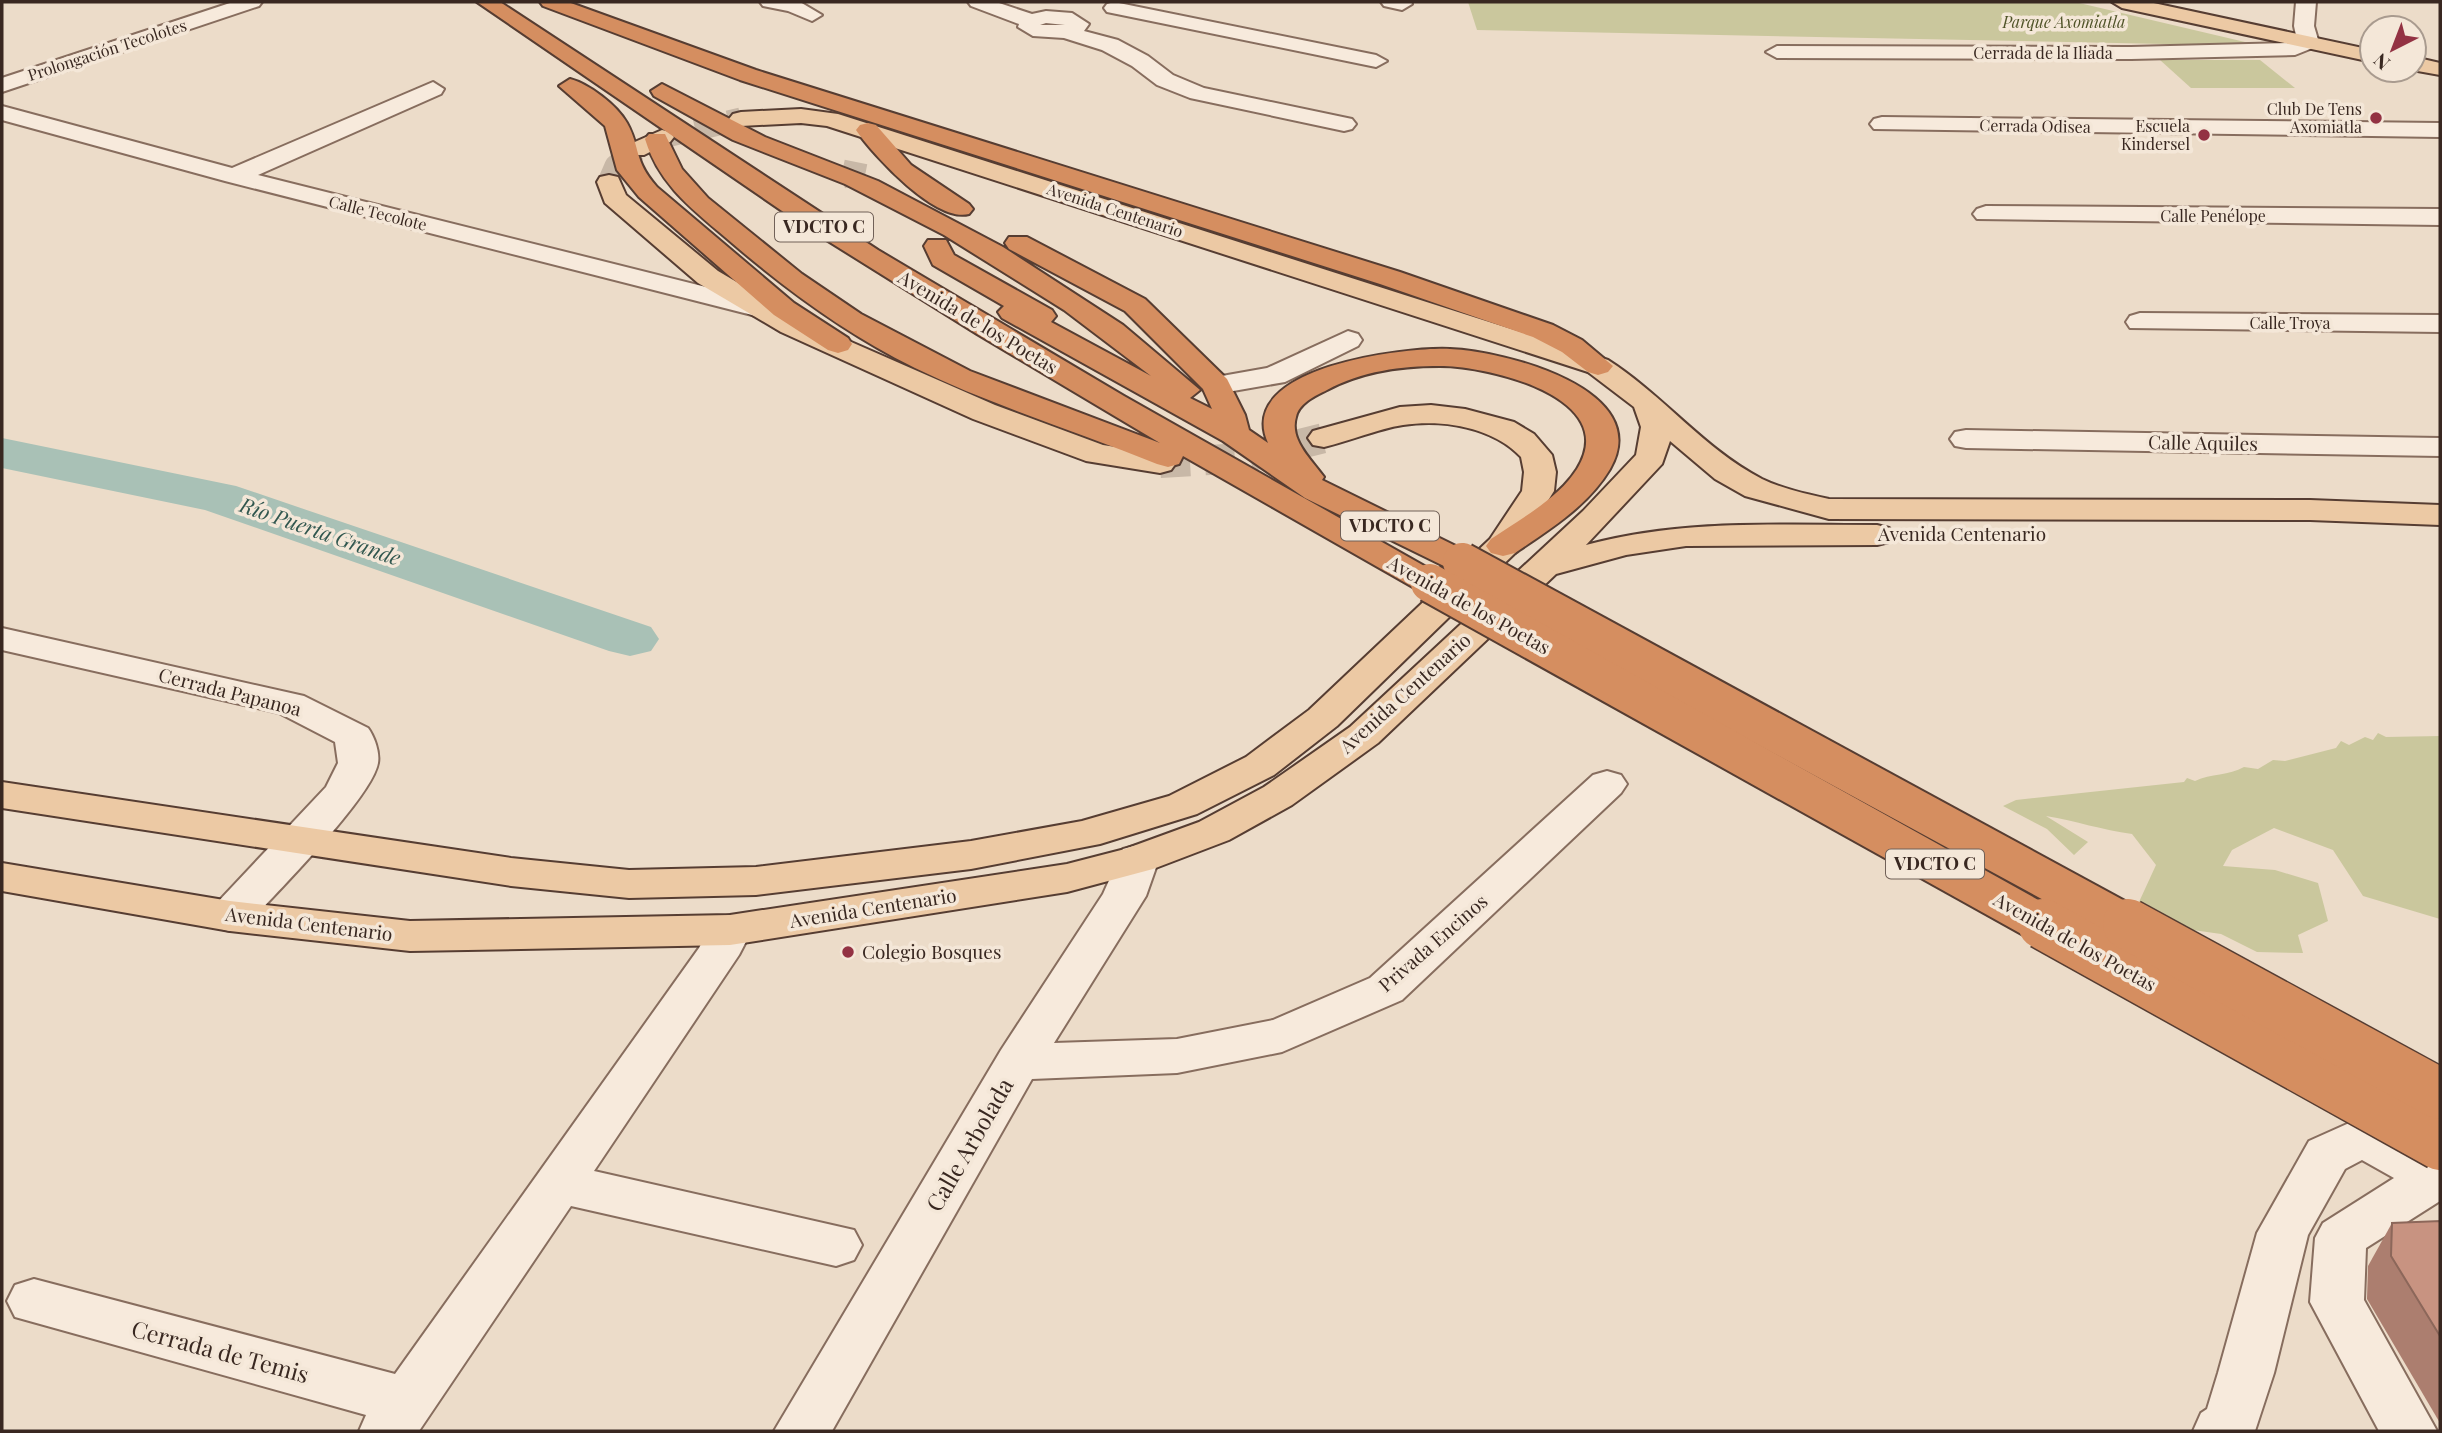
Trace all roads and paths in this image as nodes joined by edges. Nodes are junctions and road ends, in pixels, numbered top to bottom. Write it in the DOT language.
graph roads {
  1 [pos="252,2"];
  2 [pos="474,2"];
  3 [pos="487,2"];
  4 [pos="770,2"];
  5 [pos="978,2"];
  6 [pos="2122,2"];
  7 [pos="2306,2"];
  8 [pos="1116,5"];
  9 [pos="543,6"];
  10 [pos="812,15"];
  11 [pos="1071,26"];
  12 [pos="569,32"];
  13 [pos="2308,43"];
  14 [pos="1777,52"];
  15 [pos="2358,53"];
  16 [pos="1376,61"];
  17 [pos="639,77"];
  18 [pos="2,85"];
  19 [pos="433,89"];
  20 [pos="662,92"];
  21 [pos="698,109"];
  22 [pos="2,113"];
  23 [pos="741,119"];
  24 [pos="830,119"];
  25 [pos="1343,124"];
  26 [pos="1882,124"];
  27 [pos="868,130"];
  28 [pos="2440,130"];
  29 [pos="652,142"];
  30 [pos="856,162"];
  31 [pos="234,176"];
  32 [pos="609,182"];
  33 [pos="858,190"];
  34 [pos="1986,214"];
  35 [pos="1193,217"];
  36 [pos="2440,217"];
  37 [pos="1240,245"];
  38 [pos="937,246"];
  39 [pos="1363,270"];
  40 [pos="1009,274"];
  41 [pos="1056,275"];
  42 [pos="1121,302"];
  43 [pos="756,308"];
  44 [pos="1024,319"];
  45 [pos="2140,322"];
  46 [pos="2440,324"];
  47 [pos="1059,325"];
  48 [pos="1348,340"];
  49 [pos="838,344"];
  50 [pos="1175,360"];
  51 [pos="1598,366"];
  52 [pos="1274,376"];
  53 [pos="1211,379"];
  54 [pos="1165,397"];
  55 [pos="1647,402"];
  56 [pos="1233,428"];
  57 [pos="1324,438"];
  58 [pos="1966,439"];
  59 [pos="2440,447"];
  60 [pos="1160,463"];
  61 [pos="1317,491"];
  62 [pos="2440,515"];
  63 [pos="2005,521"];
  64 [pos="1344,534"];
  65 [pos="2440,537"];
  66 [pos="1503,546"];
  67 [pos="1543,566"];
  68 [pos="1446,573"];
  69 [pos="2,639"];
  70 [pos="1608,784"];
  71 [pos="2,795"];
  72 [pos="298,842"];
  73 [pos="1138,859"];
  74 [pos="2,877"];
  75 [pos="230,916"];
  76 [pos="730,930"];
  77 [pos="1018,1062"];
  78 [pos="2440,1092"];
  79 [pos="2364,1137"];
  80 [pos="2438,1168"];
  81 [pos="556,1183"];
  82 [pos="836,1245"];
  83 [pos="34,1301"];
  84 [pos="397,1417"];
  85 [pos="802,1431"];
  86 [pos="2221,1431"];
  87 [pos="2409,1431"];
  1 -- 18 [label="street, Prolongación Tecolotes"];
  2 -- 49 [label="highway"];
  3 -- 64 [label="highway, Avenida de los Poetas / VDCTO C"];
  4 -- 10 [label="street"];
  5 -- 11 [label="street"];
  6 -- 13 [label="main road"];
  7 -- 13 [label="street"];
  8 -- 11 [label="street"];
  8 -- 16 [label="street"];
  9 -- 12 [label="highway"];
  9 -- 35 [label="highway"];
  11 -- 25 [label="street"];
  13 -- 14 [label="street, Cerrada de la Iliada"];
  13 -- 15 [label="main road"];
  17 -- 20 [label="highway, Avenida de los Poetas / VDCTO C"];
  19 -- 31 [label="street"];
  20 -- 21 [label="highway"];
  20 -- 44 [label="highway, Avenida de los Poetas / VDCTO C"];
  21 -- 40 [label="highway"];
  21 -- 41 [label="highway"];
  22 -- 31 [label="street, Calle Tecolote"];
  23 -- 24 [label="main road, Avenida Centenario"];
  24 -- 27 [label="main road, Avenida Centenario"];
  24 -- 30 [label="highway"];
  26 -- 28 [label="street, Cerrada Odisea"];
  27 -- 37 [label="main road, Avenida Centenario"];
  27 -- 42 [label="highway"];
  29 -- 64 [label="highway"];
  31 -- 43 [label="street, Calle Tecolote"];
  32 -- 43 [label="main road"];
  33 -- 38 [label="highway"];
  34 -- 36 [label="street, Calle Penélope"];
  35 -- 37 [label="highway"];
  35 -- 39 [label="highway"];
  37 -- 39 [label="highway"];
  37 -- 51 [label="main road, Avenida Centenario"];
  38 -- 40 [label="highway"];
  38 -- 47 [label="highway"];
  39 -- 51 [label="highway"];
  40 -- 56 [label="highway"];
  41 -- 42 [label="highway"];
  41 -- 50 [label="highway"];
  42 -- 50 [label="highway"];
  42 -- 53 [label="highway"];
  43 -- 49 [label="main road"];
  44 -- 47 [label="highway"];
  44 -- 54 [label="highway, Avenida de los Poetas / VDCTO C"];
  45 -- 46 [label="street, Calle Troya"];
  47 -- 54 [label="highway"];
  48 -- 52 [label="street"];
  49 -- 60 [label="main road"];
  50 -- 53 [label="highway"];
  50 -- 56 [label="highway"];
  51 -- 55 [label="main road, Avenida Centenario"];
  52 -- 53 [label="street"];
  52 -- 56 [label="street"];
  53 -- 56 [label="highway"];
  54 -- 56 [label="highway, Avenida de los Poetas / VDCTO C"];
  55 -- 63 [label="main road, Avenida Centenario"];
  55 -- 67 [label="main road"];
  56 -- 61 [label="highway, Avenida de los Poetas / VDCTO C"];
  57 -- 66 [label="main road, Avenida Centenario"];
  58 -- 59 [label="street, Calle Aquiles"];
  61 -- 66 [label="highway"];
  61 -- 68 [label="highway, Avenida de los Poetas / VDCTO C"];
  62 -- 63 [label="main road, Avenida Centenario"];
  63 -- 65 [label="main road, Avenida Centenario"];
  63 -- 67 [label="main road, Avenida Centenario"];
  64 -- 68 [label="highway, Avenida de los Poetas / VDCTO C"];
  66 -- 72 [label="main road, Avenida Centenario"];
  67 -- 73 [label="main road, Avenida Centenario"];
  68 -- 78 [label="highway, Avenida de los Poetas / VDCTO C, bridge"];
  68 -- 80 [label="highway, Avenida de los Poetas / VDCTO C, bridge"];
  69 -- 72 [label="street, Cerrada Papanoa"];
  70 -- 77 [label="street, Privada Encinos"];
  71 -- 72 [label="main road, Avenida Centenario"];
  72 -- 75 [label="street, Cerrada Papanoa"];
  73 -- 76 [label="main road, Avenida Centenario"];
  73 -- 77 [label="street, Calle Arbolada"];
  74 -- 75 [label="main road, Avenida Centenario"];
  75 -- 76 [label="main road, Avenida Centenario"];
  76 -- 81 [label="street, Cerrada de Temis"];
  77 -- 85 [label="street, Calle Arbolada"];
  78 -- 79 [label="street"];
  79 -- 80 [label="street"];
  79 -- 86 [label="street"];
  80 -- 87 [label="street"];
  81 -- 82 [label="street"];
  81 -- 84 [label="street, Cerrada de Temis"];
  83 -- 84 [label="street, Cerrada de Temis"];
}
